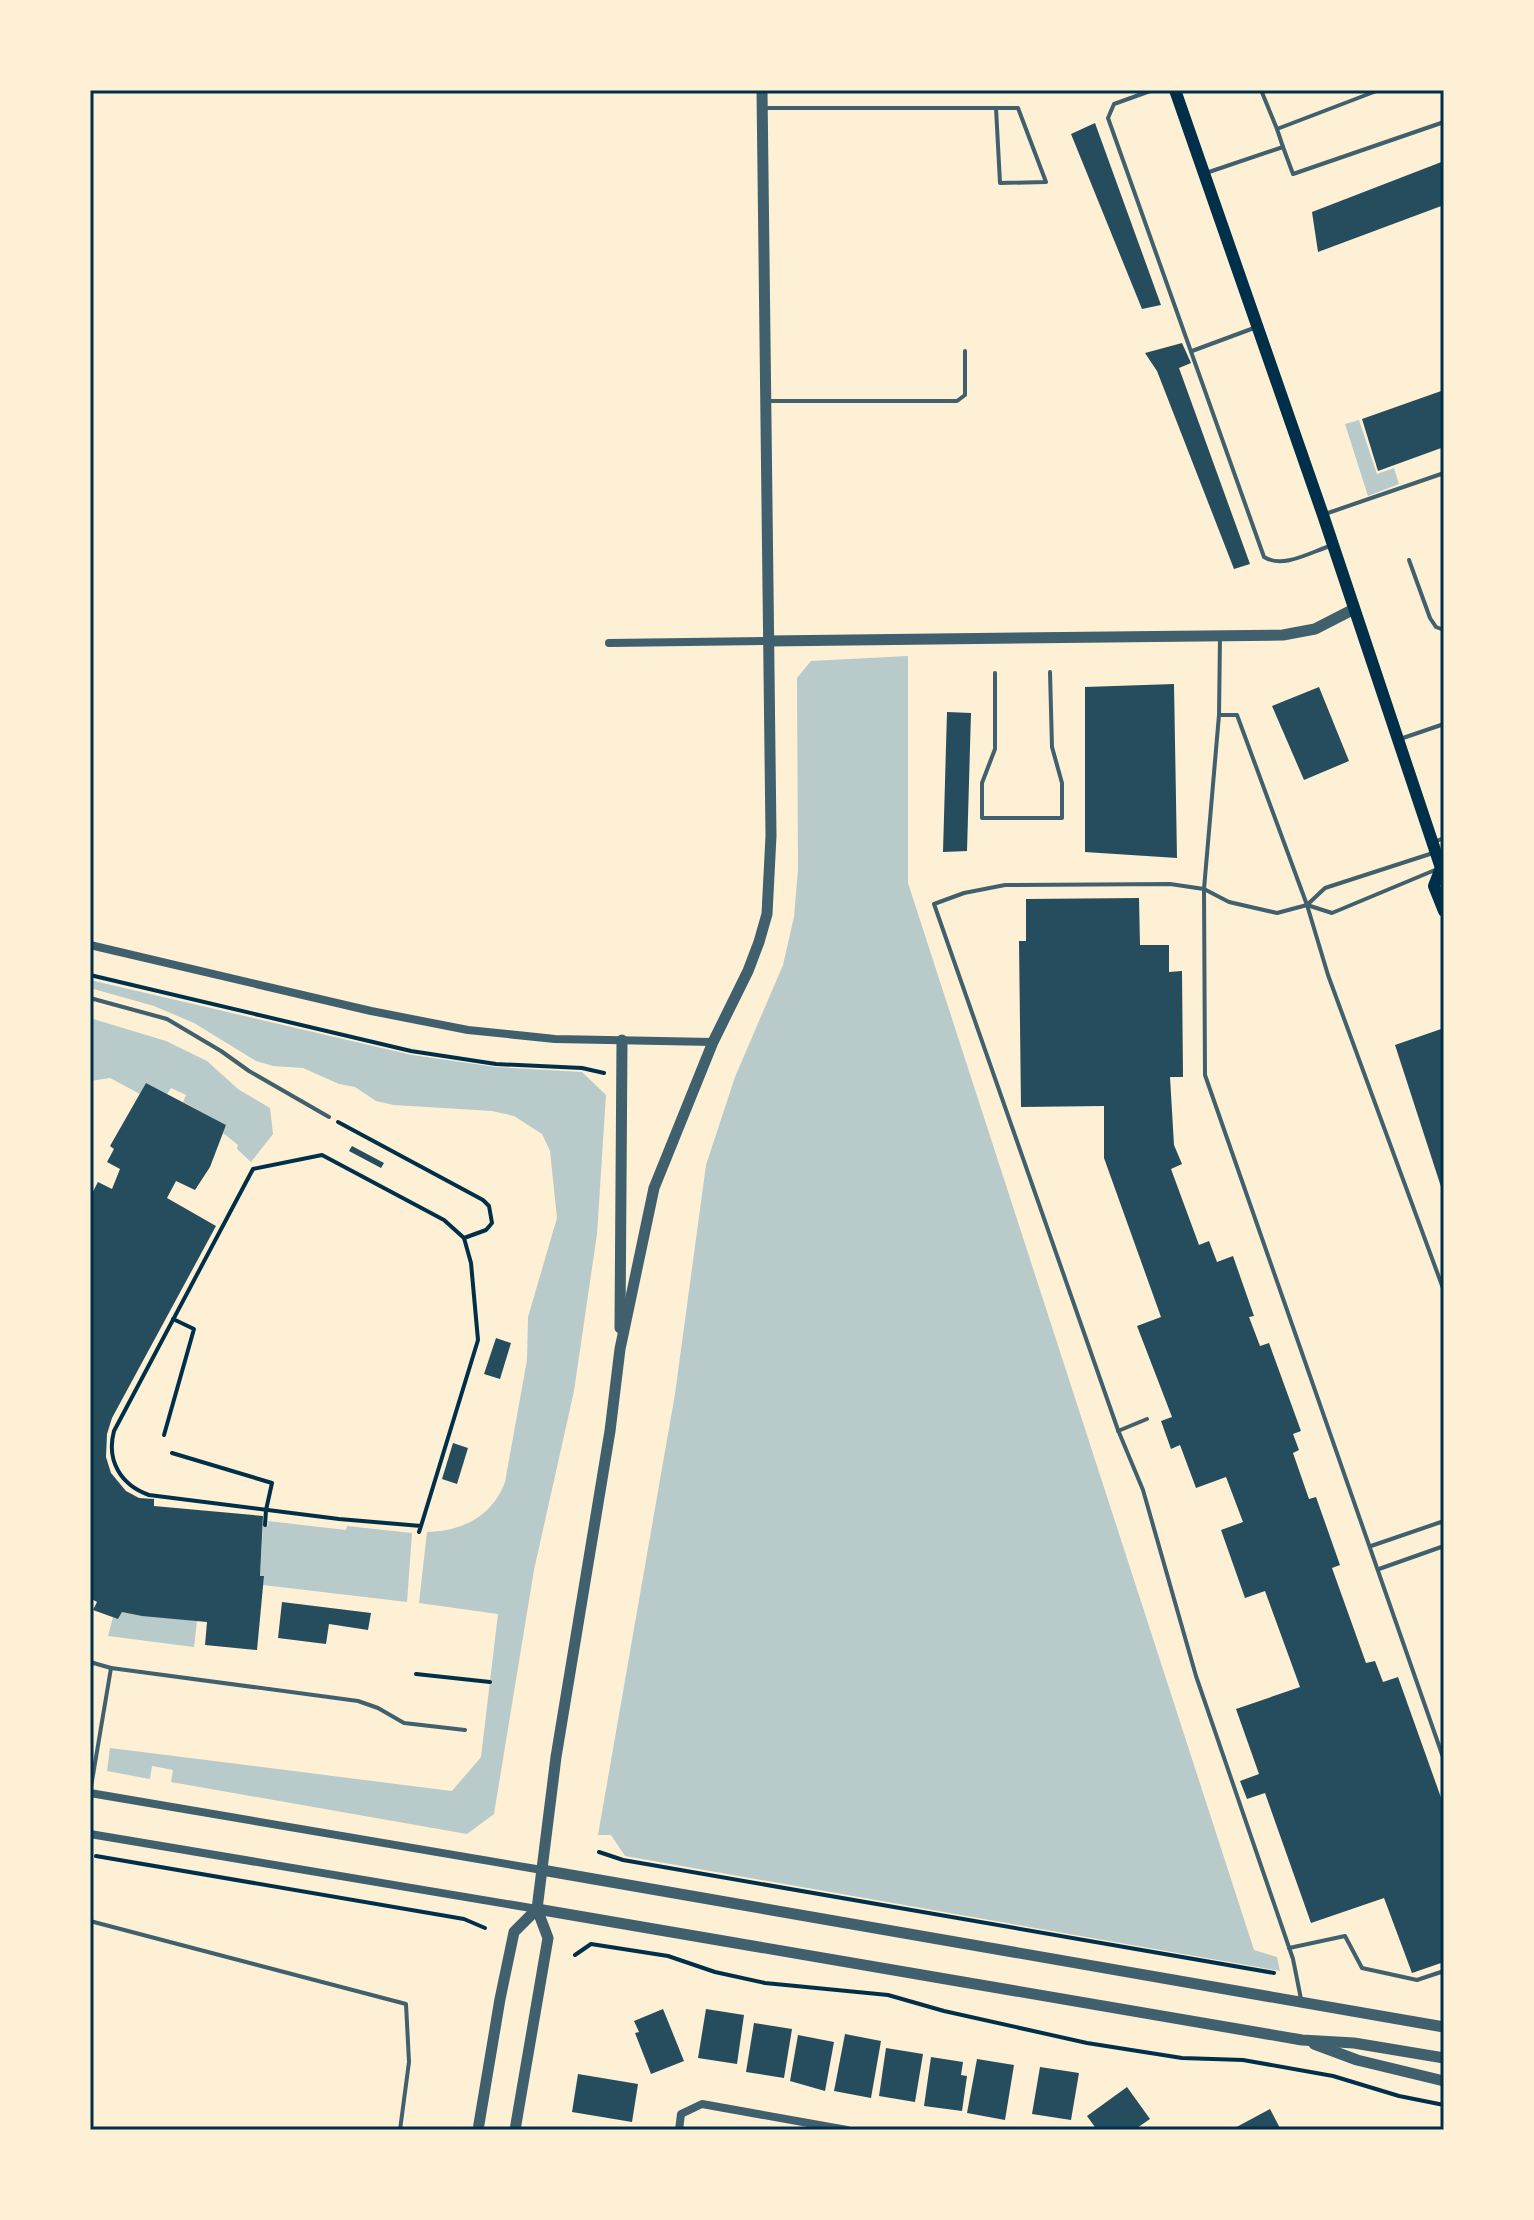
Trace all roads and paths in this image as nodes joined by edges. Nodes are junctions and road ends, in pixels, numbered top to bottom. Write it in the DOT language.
graph roads {
  1 [pos="762,90"];
  2 [pos="1153,90"];
  3 [pos="1175,90"];
  4 [pos="1261,90"];
  5 [pos="1379,90"];
  6 [pos="762,108"];
  7 [pos="996,108"];
  8 [pos="1444,122"];
  9 [pos="1277,129"];
  10 [pos="1283,147"];
  11 [pos="1204,173"];
  12 [pos="1257,327"];
  13 [pos="965,351"];
  14 [pos="1192,351"];
  15 [pos="765,401"];
  16 [pos="1444,473"];
  17 [pos="1323,515"];
  18 [pos="1333,545"];
  19 [pos="1409,560"];
  20 [pos="1354,609"];
  21 [pos="1444,630"];
  22 [pos="1220,637"];
  23 [pos="768,641"];
  24 [pos="609,643"];
  25 [pos="1050,672"];
  26 [pos="995,673"];
  27 [pos="1219,715"];
  28 [pos="1444,724"];
  29 [pos="1397,740"];
  30 [pos="1437,844"];
  31 [pos="1443,868"];
  32 [pos="1204,889"];
  33 [pos="1307,905"];
  34 [pos="1444,911"];
  35 [pos="90,945"];
  36 [pos="90,975"];
  37 [pos="90,998"];
  38 [pos="622,1040"];
  39 [pos="713,1042"];
  40 [pos="604,1073"];
  41 [pos="329,1117"];
  42 [pos="464,1238"];
  43 [pos="1444,1291"];
  44 [pos="173,1319"];
  45 [pos="620,1349"];
  46 [pos="1147,1419"];
  47 [pos="1118,1431"];
  48 [pos="164,1435"];
  49 [pos="172,1453"];
  50 [pos="266,1510"];
  51 [pos="1444,1521"];
  52 [pos="265,1525"];
  53 [pos="421,1526"];
  54 [pos="419,1532"];
  55 [pos="1370,1546"];
  56 [pos="1444,1546"];
  57 [pos="1379,1569"];
  58 [pos="90,1662"];
  59 [pos="111,1668"];
  60 [pos="416,1674"];
  61 [pos="490,1682"];
  62 [pos="465,1730"];
  63 [pos="1444,1760"];
  64 [pos="90,1794"];
  65 [pos="90,1834"];
  66 [pos="599,1852"];
  67 [pos="96,1856"];
  68 [pos="542,1870"];
  69 [pos="537,1909"];
  70 [pos="90,1921"];
  71 [pos="485,1928"];
  72 [pos="1289,1948"];
  73 [pos="575,1955"];
  74 [pos="1444,1971"];
  75 [pos="1274,1973"];
  76 [pos="1301,2002"];
  77 [pos="1444,2027"];
  78 [pos="1302,2040"];
  79 [pos="1444,2058"];
  80 [pos="1444,2081"];
  81 [pos="1444,2105"];
  82 [pos="400,2130"];
  83 [pos="478,2130"];
  84 [pos="515,2130"];
  85 [pos="679,2130"];
  86 [pos="847,2130"];
  1 -- 6 [label="street"];
  2 -- 14 [label="lane"];
  3 -- 11 [label="main road"];
  4 -- 9 [label="lane"];
  5 -- 9 [label="lane"];
  6 -- 7 [label="lane"];
  6 -- 15 [label="street"];
  7 -- 7 [label="lane"];
  8 -- 10 [label="lane"];
  9 -- 10 [label="lane"];
  10 -- 11 [label="lane"];
  11 -- 12 [label="main road"];
  12 -- 14 [label="lane"];
  12 -- 17 [label="main road"];
  13 -- 15 [label="lane"];
  14 -- 18 [label="lane"];
  15 -- 23 [label="street"];
  16 -- 17 [label="lane"];
  17 -- 18 [label="main road"];
  18 -- 20 [label="main road"];
  19 -- 21 [label="lane"];
  20 -- 22 [label="street"];
  20 -- 29 [label="main road"];
  22 -- 23 [label="street"];
  22 -- 27 [label="lane"];
  23 -- 24 [label="street"];
  23 -- 39 [label="street"];
  25 -- 26 [label="lane"];
  27 -- 32 [label="lane"];
  27 -- 33 [label="lane"];
  28 -- 29 [label="lane"];
  29 -- 30 [label="main road"];
  30 -- 31 [label="main road"];
  30 -- 33 [label="lane"];
  31 -- 33 [label="lane"];
  31 -- 34 [label="main road"];
  32 -- 33 [label="lane"];
  32 -- 47 [label="lane"];
  32 -- 55 [label="lane"];
  33 -- 43 [label="lane"];
  35 -- 38 [label="street"];
  36 -- 40 [label="path"];
  37 -- 41 [label="lane"];
  38 -- 39 [label="street"];
  38 -- 45 [label="street"];
  39 -- 45 [label="street"];
  41 -- 42 [label="path"];
  42 -- 44 [label="path"];
  42 -- 53 [label="path"];
  44 -- 48 [label="path"];
  44 -- 50 [label="path"];
  45 -- 68 [label="street"];
  46 -- 47 [label="lane"];
  47 -- 72 [label="lane"];
  49 -- 50 [label="path"];
  50 -- 52 [label="path"];
  50 -- 53 [label="path"];
  51 -- 55 [label="lane"];
  53 -- 54 [label="path"];
  55 -- 57 [label="lane"];
  56 -- 57 [label="lane"];
  57 -- 63 [label="lane"];
  58 -- 59 [label="lane"];
  59 -- 62 [label="lane"];
  59 -- 64 [label="lane"];
  60 -- 61 [label="path"];
  64 -- 68 [label="street"];
  65 -- 69 [label="street"];
  66 -- 75 [label="path"];
  67 -- 71 [label="path"];
  68 -- 69 [label="street"];
  68 -- 76 [label="street"];
  69 -- 78 [label="street"];
  69 -- 83 [label="street"];
  69 -- 84 [label="street"];
  70 -- 82 [label="lane"];
  72 -- 74 [label="lane"];
  72 -- 76 [label="lane"];
  73 -- 81 [label="path"];
  76 -- 77 [label="street"];
  78 -- 79 [label="street"];
  78 -- 80 [label="street"];
  85 -- 86 [label="street"];
}
